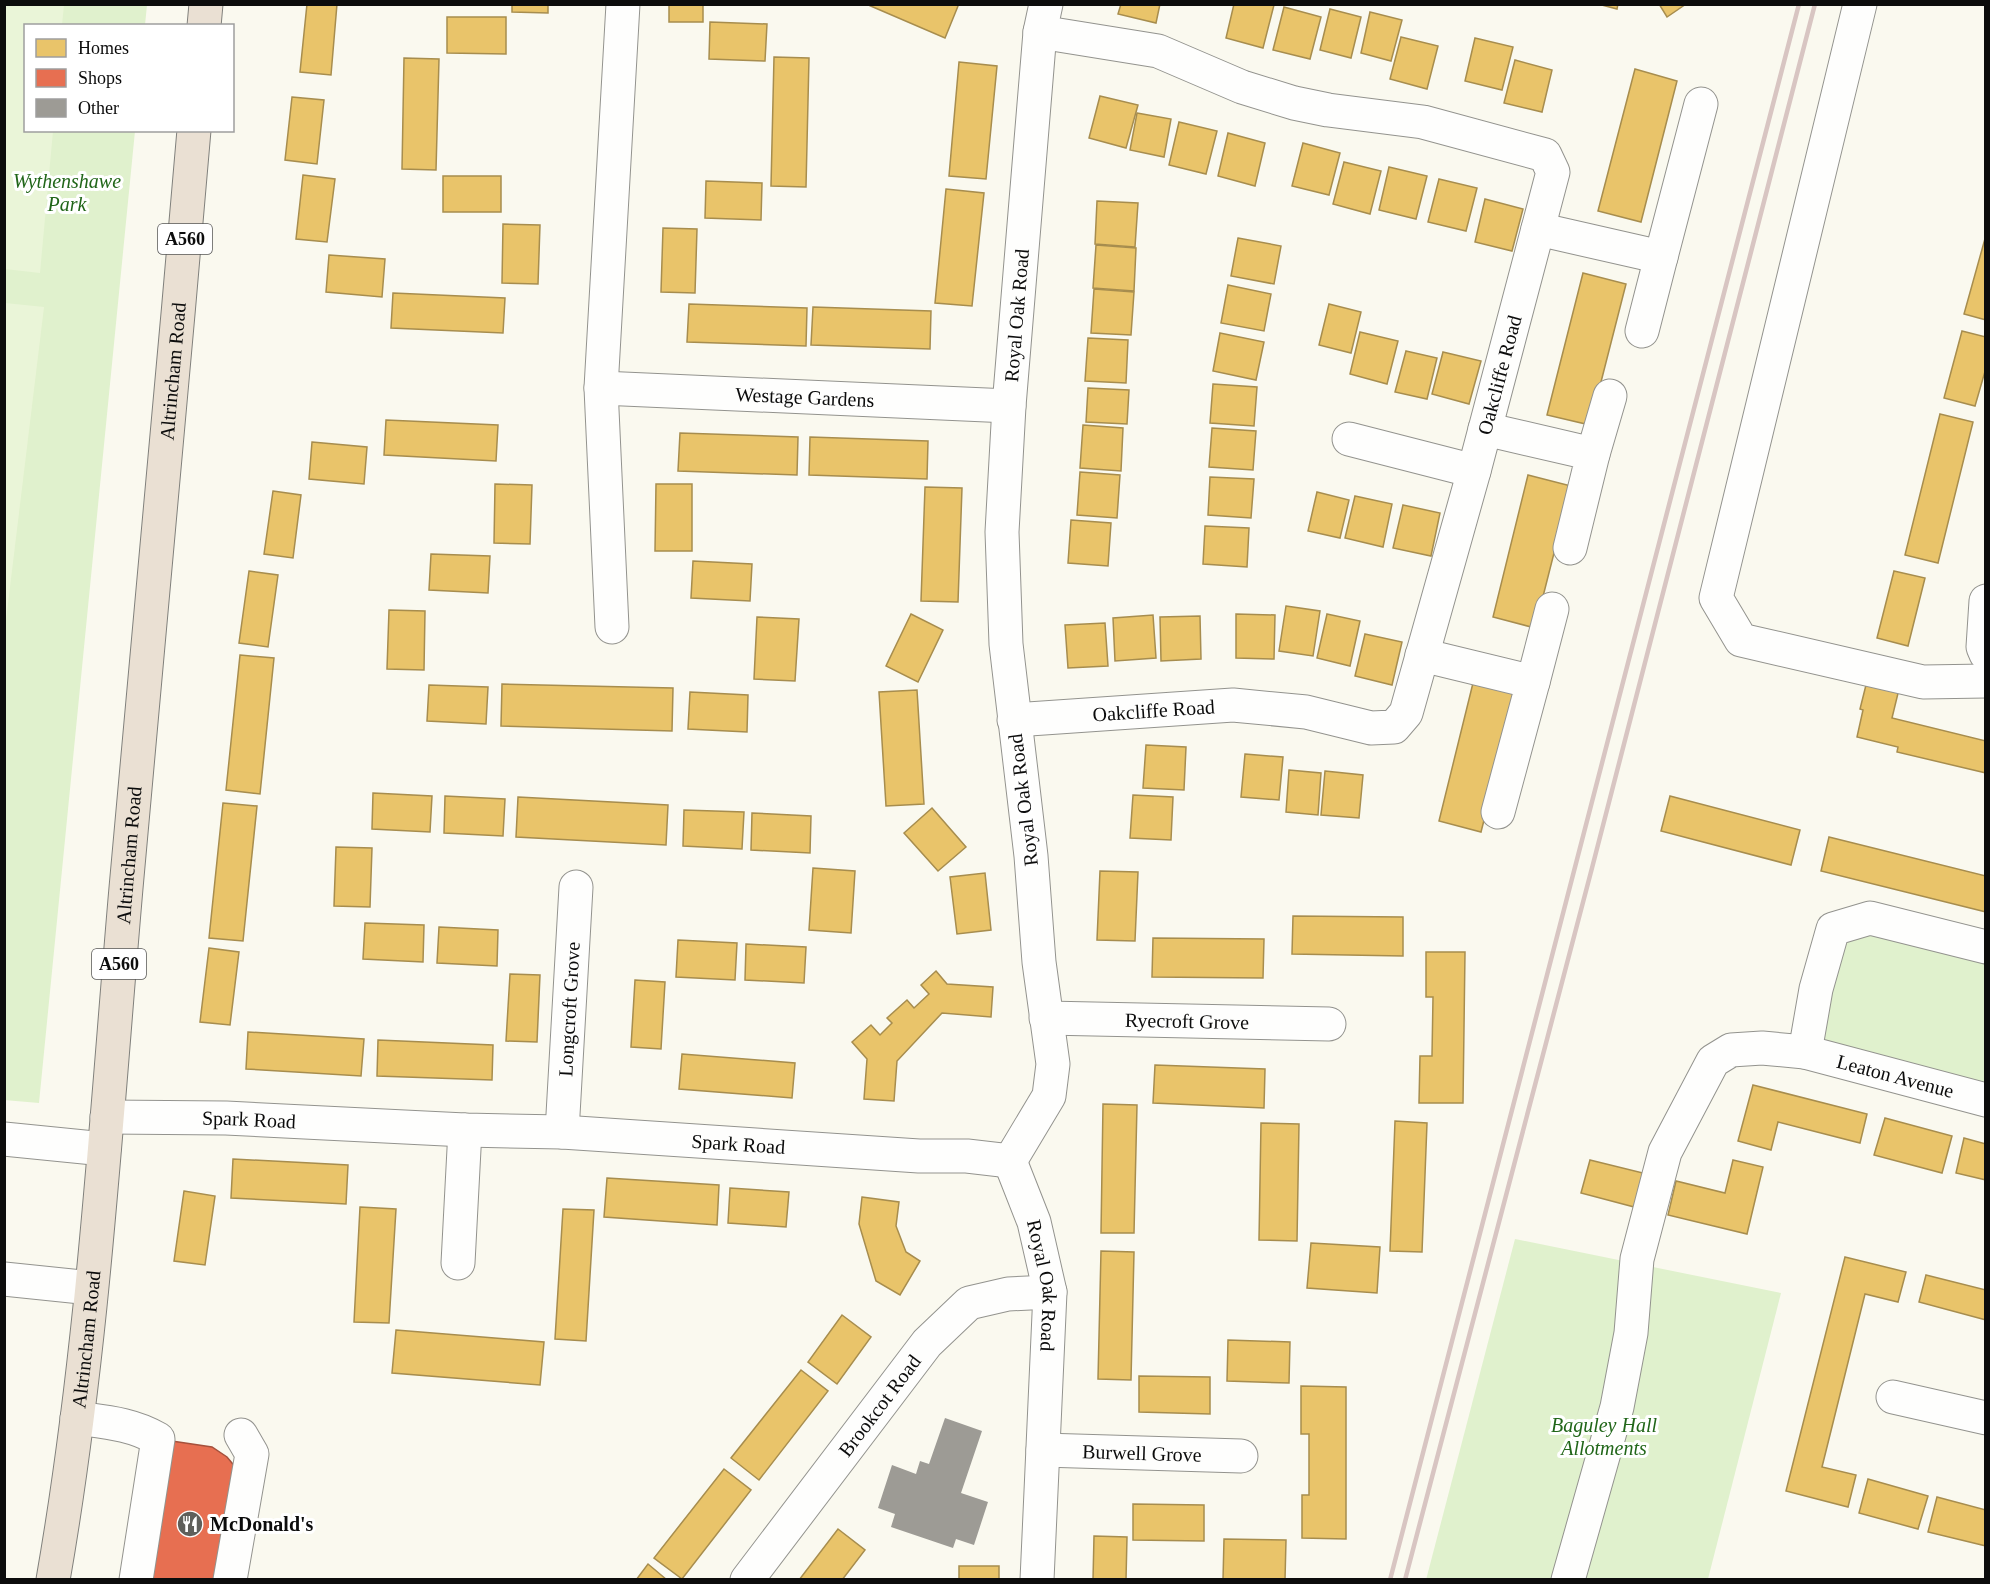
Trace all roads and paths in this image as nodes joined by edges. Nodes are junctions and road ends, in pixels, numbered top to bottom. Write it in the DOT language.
graph roads {
  1 [pos="206,4"];
  2 [pos="623,4"];
  3 [pos="1860,4"];
  4 [pos="1040,14"];
  5 [pos="204,24"];
  6 [pos="1701,104"];
  7 [pos="194,132"];
  8 [pos="1538,229"];
  9 [pos="1661,257"];
  10 [pos="1642,331"];
  11 [pos="601,387"];
  12 [pos="1610,396"];
  13 [pos="1009,406"];
  14 [pos="1485,429"];
  15 [pos="1348,439"];
  16 [pos="1593,454"];
  17 [pos="1474,471"];
  18 [pos="1570,548"];
  19 [pos="1986,602"];
  20 [pos="1552,609"];
  21 [pos="612,627"];
  22 [pos="1986,654"];
  23 [pos="1422,655"];
  24 [pos="1986,681"];
  25 [pos="1533,682"];
  26 [pos="1014,720"];
  27 [pos="1498,812"];
  28 [pos="576,887"];
  29 [pos="1986,947"];
  30 [pos="1046,1018"];
  31 [pos="1329,1024"];
  32 [pos="1804,1052"];
  33 [pos="1986,1100"];
  34 [pos="465,1130"];
  35 [pos="562,1132"];
  36 [pos="105,1133"];
  37 [pos="4,1139"];
  38 [pos="1010,1161"];
  39 [pos="458,1263"];
  40 [pos="4,1279"];
  41 [pos="91,1288"];
  42 [pos="1050,1292"];
  43 [pos="1893,1397"];
  44 [pos="77,1418"];
  45 [pos="1986,1418"];
  46 [pos="241,1435"];
  47 [pos="1043,1450"];
  48 [pos="1241,1456"];
  49 [pos="53,1580"];
  50 [pos="136,1580"];
  51 [pos="230,1580"];
  52 [pos="747,1580"];
  53 [pos="1037,1580"];
  54 [pos="1568,1580"];
  1 -- 5 [label="highway"];
  2 -- 11 [label="street"];
  3 -- 24 [label="street"];
  4 -- 8 [label="street, Oakcliffe Road"];
  4 -- 13 [label="street, Royal Oak Road"];
  6 -- 9 [label="street"];
  7 -- 36 [label="highway, Altrincham Road / A560"];
  8 -- 9 [label="street"];
  8 -- 14 [label="street, Oakcliffe Road"];
  9 -- 10 [label="street"];
  11 -- 13 [label="street, Westage Gardens"];
  11 -- 21 [label="street"];
  12 -- 16 [label="street"];
  13 -- 26 [label="street, Royal Oak Road"];
  14 -- 16 [label="street"];
  14 -- 17 [label="street, Oakcliffe Road"];
  15 -- 17 [label="street"];
  16 -- 18 [label="street"];
  17 -- 23 [label="street, Oakcliffe Road"];
  19 -- 22 [label="street"];
  20 -- 25 [label="street"];
  23 -- 25 [label="street"];
  23 -- 26 [label="street, Oakcliffe Road"];
  25 -- 27 [label="street"];
  26 -- 30 [label="street, Royal Oak Road"];
  28 -- 35 [label="street, Longcroft Grove"];
  29 -- 32 [label="street"];
  30 -- 31 [label="street, Ryecroft Grove"];
  30 -- 38 [label="street, Royal Oak Road"];
  32 -- 33 [label="street, Leaton Avenue"];
  32 -- 54 [label="street, Leaton Avenue"];
  34 -- 35 [label="street, Spark Road"];
  34 -- 36 [label="street, Spark Road"];
  34 -- 39 [label="street"];
  35 -- 38 [label="street, Spark Road"];
  36 -- 37 [label="street, Spark Road"];
  36 -- 41 [label="highway, Altrincham Road / A560"];
  38 -- 42 [label="street, Royal Oak Road"];
  40 -- 41 [label="street"];
  41 -- 44 [label="highway, Altrincham Road / A560"];
  42 -- 47 [label="street, Royal Oak Road"];
  42 -- 52 [label="street, Brookcot Road"];
  43 -- 45 [label="street"];
  44 -- 49 [label="highway, Altrincham Road / A560"];
  44 -- 50 [label="street"];
  46 -- 51 [label="street"];
  47 -- 48 [label="street, Burwell Grove"];
  47 -- 53 [label="street, Royal Oak Road"];
}
